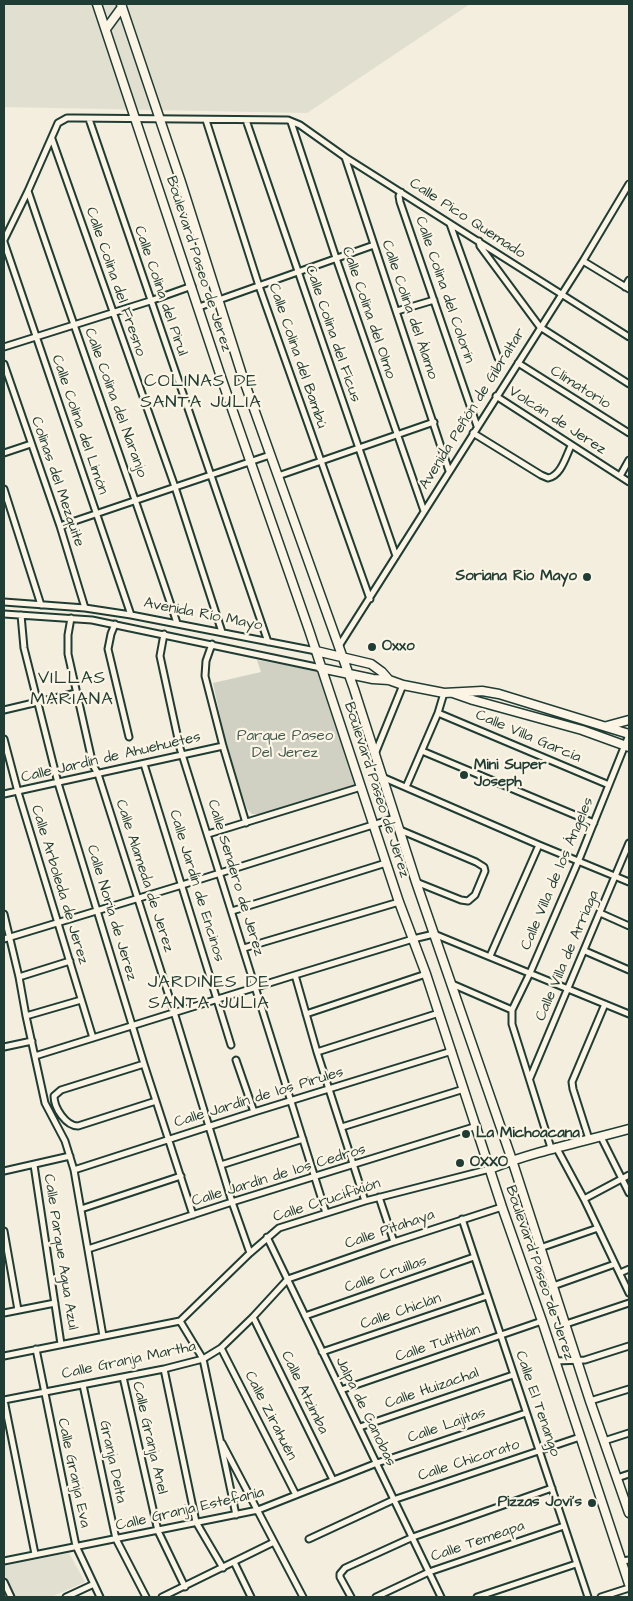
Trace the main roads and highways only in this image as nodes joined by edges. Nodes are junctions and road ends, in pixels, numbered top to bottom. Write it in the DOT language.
graph roads {
  1 [pos="97,4"];
  2 [pos="121,5"];
  3 [pos="106,29"];
  4 [pos="316,651"];
  5 [pos="342,657"];
  6 [pos="321,668"];
  7 [pos="348,674"];
  8 [pos="389,680"];
  9 [pos="453,693"];
  10 [pos="629,720"];
  11 [pos="606,726"];
  12 [pos="629,734"];
  13 [pos="627,747"];
  14 [pos="629,1129"];
  15 [pos="512,1160"];
  16 [pos="490,1170"];
  17 [pos="629,1514"];
  18 [pos="626,1561"];
  19 [pos="629,1584"];
  1 -- 3 [label="main road, Boulevard Paseo de Jerez"];
  2 -- 3 [label="main road"];
  2 -- 5 [label="main road, Boulevard Paseo de Jerez"];
  3 -- 4 [label="main road, Boulevard Paseo de Jerez"];
  4 -- 5 [label="main road, Avenida Río Mayo"];
  4 -- 6 [label="main road, Boulevard Paseo de Jerez"];
  5 -- 7 [label="main road, Boulevard Paseo de Jerez"];
  5 -- 8 [label="main road, Avenida Río Mayo"];
  6 -- 7 [label="main road, Avenida Río Mayo"];
  6 -- 16 [label="main road, Boulevard Paseo de Jerez"];
  7 -- 8 [label="main road, Avenida Río Mayo"];
  7 -- 15 [label="main road, Boulevard Paseo de Jerez"];
  8 -- 9 [label="main road, Avenida Río Mayo"];
  9 -- 11 [label="main road, Avenida Río Mayo"];
  9 -- 13 [label="main road, Avenida Río Mayo"];
  10 -- 11 [label="main road"];
  11 -- 12 [label="main road, Avenida Río Mayo"];
  14 -- 15 [label="main road, Calle Crucifixión"];
  15 -- 16 [label="main road, Calle Crucifixión"];
  15 -- 17 [label="main road, Boulevard Paseo de Jerez"];
  16 -- 18 [label="main road, Boulevard Paseo de Jerez"];
  18 -- 19 [label="main road, Boulevard Paseo de Jerez"];
}
